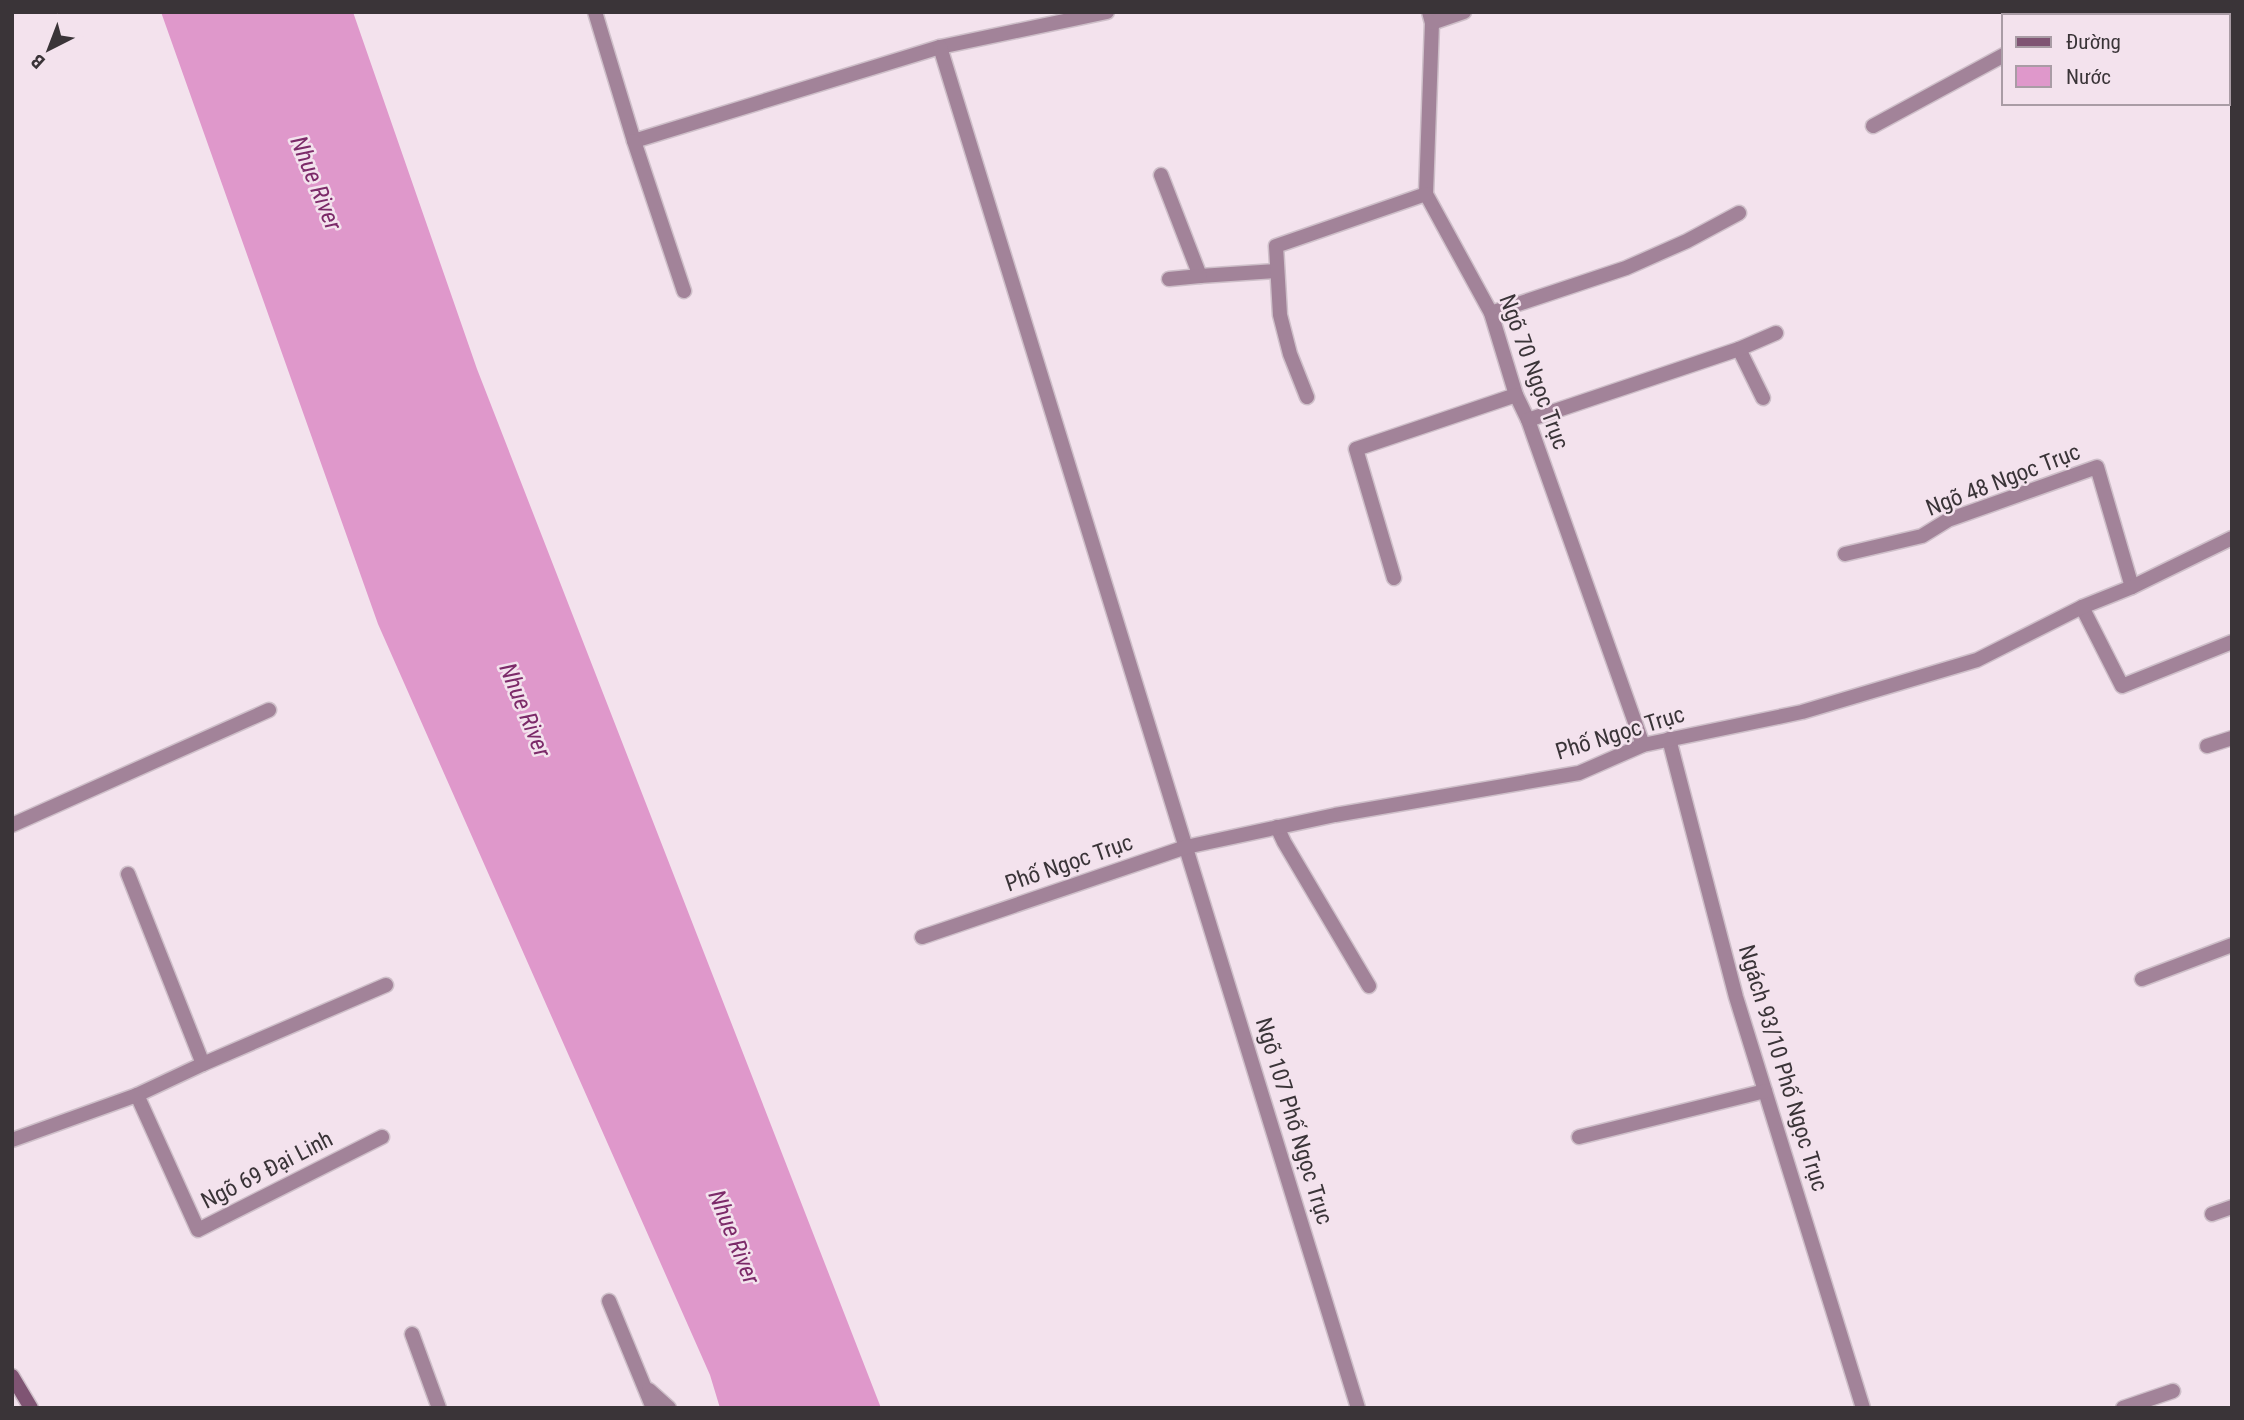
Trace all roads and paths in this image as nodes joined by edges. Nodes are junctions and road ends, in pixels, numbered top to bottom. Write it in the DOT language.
graph roads {
  1 [pos="595,12"];
  2 [pos="1107,12"];
  3 [pos="1464,12"];
  4 [pos="1431,18"];
  5 [pos="940,47"];
  6 [pos="2002,56"];
  7 [pos="1873,127"];
  8 [pos="634,141"];
  9 [pos="1161,175"];
  10 [pos="1426,194"];
  11 [pos="1739,213"];
  12 [pos="1277,271"];
  13 [pos="1200,276"];
  14 [pos="1169,279"];
  15 [pos="684,291"];
  16 [pos="1491,313"];
  17 [pos="1776,333"];
  18 [pos="1739,349"];
  19 [pos="1516,395"];
  20 [pos="1307,397"];
  21 [pos="1763,398"];
  22 [pos="1528,421"];
  23 [pos="2232,538"];
  24 [pos="1845,554"];
  25 [pos="1394,578"];
  26 [pos="2132,587"];
  27 [pos="2082,607"];
  28 [pos="2232,642"];
  29 [pos="269,710"];
  30 [pos="2232,738"];
  31 [pos="1670,739"];
  32 [pos="1643,745"];
  33 [pos="2207,746"];
  34 [pos="12,825"];
  35 [pos="1277,827"];
  36 [pos="1186,847"];
  37 [pos="128,874"];
  38 [pos="922,937"];
  39 [pos="2232,946"];
  40 [pos="2143,979"];
  41 [pos="386,985"];
  42 [pos="1369,986"];
  43 [pos="203,1064"];
  44 [pos="1765,1091"];
  45 [pos="137,1095"];
  46 [pos="382,1137"];
  47 [pos="1579,1137"];
  48 [pos="12,1139"];
  49 [pos="2232,1207"];
  50 [pos="2212,1214"];
  51 [pos="609,1301"];
  52 [pos="412,1334"];
  53 [pos="12,1376"];
  54 [pos="645,1387"];
  55 [pos="2173,1391"];
  56 [pos="30,1408"];
  57 [pos="439,1408"];
  58 [pos="653,1408"];
  59 [pos="669,1408"];
  60 [pos="1358,1408"];
  61 [pos="1863,1408"];
  62 [pos="2123,1408"];
  1 -- 8 [label="street"];
  2 -- 5 [label="street"];
  3 -- 4 [label="street"];
  4 -- 10 [label="street"];
  5 -- 8 [label="street"];
  5 -- 36 [label="street, Ngõ 107 Phố Ngọc Trục"];
  6 -- 7 [label="street"];
  8 -- 15 [label="street"];
  9 -- 13 [label="street"];
  10 -- 12 [label="street"];
  10 -- 16 [label="street, Ngõ 70 Ngọc Trục"];
  11 -- 16 [label="street"];
  12 -- 13 [label="street"];
  12 -- 20 [label="street"];
  13 -- 14 [label="street"];
  16 -- 19 [label="street, Ngõ 70 Ngọc Trục"];
  17 -- 18 [label="street"];
  18 -- 21 [label="street"];
  18 -- 22 [label="street"];
  19 -- 22 [label="street, Ngõ 70 Ngọc Trục"];
  19 -- 25 [label="street"];
  22 -- 32 [label="street, Ngõ 70 Ngọc Trục"];
  23 -- 26 [label="street, Phố Ngọc Trục"];
  24 -- 26 [label="street, Ngõ 48 Ngọc Trục"];
  26 -- 27 [label="street, Phố Ngọc Trục"];
  27 -- 28 [label="street"];
  27 -- 31 [label="street, Phố Ngọc Trục"];
  29 -- 34 [label="street"];
  30 -- 33 [label="street"];
  31 -- 32 [label="street, Phố Ngọc Trục"];
  31 -- 44 [label="street, Ngách 93/10 Phố Ngọc Trục"];
  32 -- 35 [label="street, Phố Ngọc Trục"];
  35 -- 36 [label="street, Phố Ngọc Trục"];
  35 -- 42 [label="street"];
  36 -- 38 [label="street, Phố Ngọc Trục"];
  36 -- 60 [label="street, Ngõ 107 Phố Ngọc Trục"];
  37 -- 43 [label="street"];
  39 -- 40 [label="street"];
  41 -- 43 [label="street"];
  43 -- 45 [label="street"];
  44 -- 47 [label="street"];
  44 -- 61 [label="street, Ngách 93/10 Phố Ngọc Trục"];
  45 -- 46 [label="street, Ngõ 69 Đại Linh"];
  45 -- 48 [label="street"];
  49 -- 50 [label="street"];
  51 -- 54 [label="street"];
  52 -- 57 [label="street"];
  53 -- 56 [label="street"];
  54 -- 58 [label="street"];
  54 -- 59 [label="street"];
  55 -- 62 [label="street"];
}
